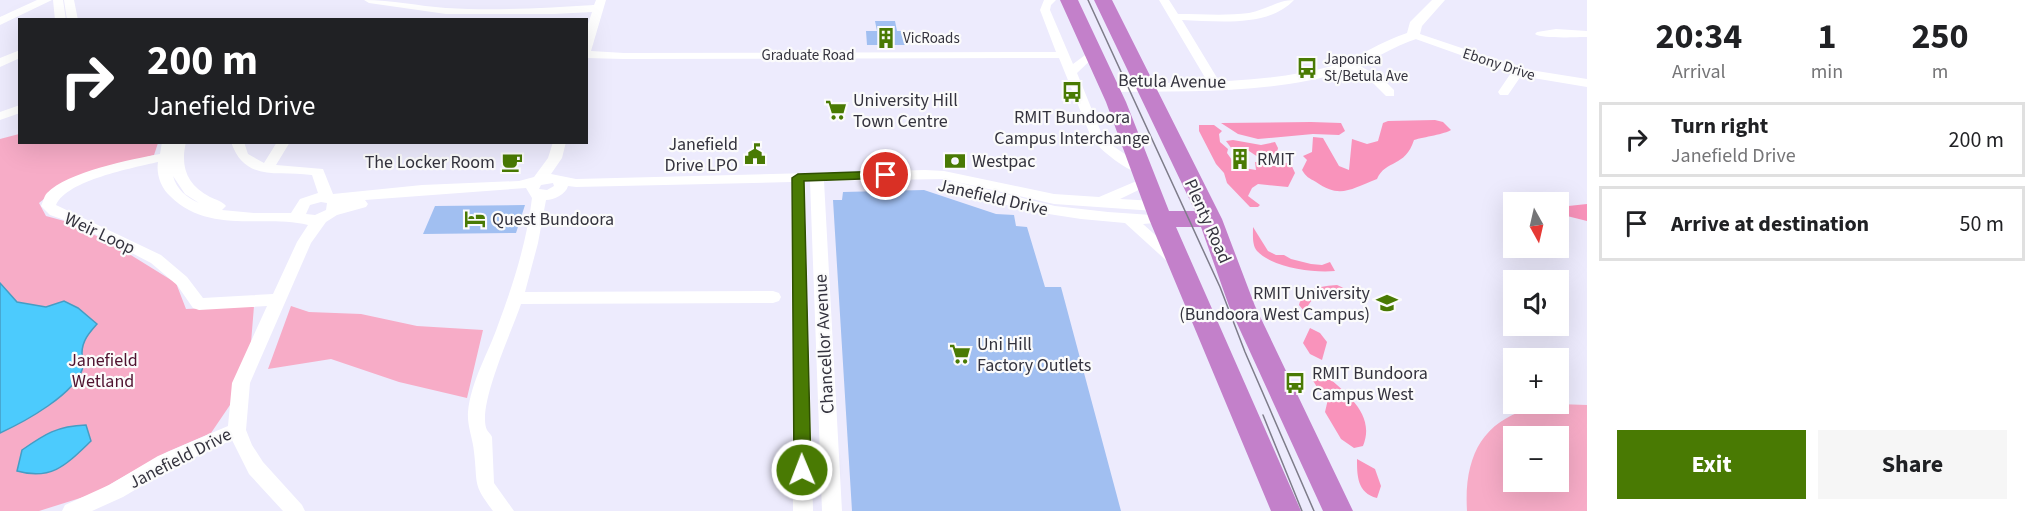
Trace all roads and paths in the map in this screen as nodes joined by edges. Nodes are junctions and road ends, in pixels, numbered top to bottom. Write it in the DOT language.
graph roads {
  1 [pos="47,0"];
  2 [pos="58,0"];
  3 [pos="69,0"];
  4 [pos="369,0"];
  5 [pos="1051,0"];
  6 [pos="1069,0"];
  7 [pos="1103,0"];
  8 [pos="1164,0"];
  9 [pos="1289,0"];
  10 [pos="1439,0"];
  11 [pos="600,7"];
  12 [pos="1174,17"];
  13 [pos="61,18"];
  14 [pos="73,18"];
  15 [pos="0,22"];
  16 [pos="1541,34"];
  17 [pos="1587,34"];
  18 [pos="1414,35"];
  19 [pos="588,46"];
  20 [pos="588,52"];
  21 [pos="1092,53"];
  22 [pos="18,54"];
  23 [pos="1064,55"];
  24 [pos="624,56"];
  25 [pos="588,58"];
  26 [pos="0,63"];
  27 [pos="1351,65"];
  28 [pos="1071,72"];
  29 [pos="1518,72"];
  30 [pos="1587,83"];
  31 [pos="1107,84"];
  32 [pos="1142,84"];
  33 [pos="1214,84"];
  34 [pos="1504,92"];
  35 [pos="1390,93"];
  36 [pos="18,110"];
  37 [pos="0,116"];
  38 [pos="237,144"];
  39 [pos="283,144"];
  40 [pos="559,144"];
  41 [pos="172,149"];
  42 [pos="267,169"];
  43 [pos="1144,176"];
  44 [pos="321,177"];
  45 [pos="817,180"];
  46 [pos="798,181"];
  47 [pos="547,187"];
  48 [pos="1003,188"];
  49 [pos="1099,203"];
  50 [pos="1013,204"];
  51 [pos="328,207"];
  52 [pos="304,211"];
  53 [pos="1158,213"];
  54 [pos="1207,213"];
  55 [pos="1128,218"];
  56 [pos="304,242"];
  57 [pos="1181,265"];
  58 [pos="773,297"];
  59 [pos="514,298"];
  60 [pos="277,300"];
  61 [pos="802,429"];
  62 [pos="828,429"];
  63 [pos="237,430"];
  64 [pos="72,511"];
  65 [pos="295,511"];
  66 [pos="504,511"];
  67 [pos="803,511"];
  68 [pos="832,511"];
  69 [pos="1286,511"];
  70 [pos="1338,511"];
  1 -- 15 [label="street"];
  2 -- 13 [label="street"];
  3 -- 14 [label="street"];
  4 -- 11 [label="street"];
  5 -- 23 [label="street"];
  6 -- 21 [label="highway"];
  7 -- 32 [label="highway, Plenty Road"];
  8 -- 12 [label="street"];
  9 -- 12 [label="street"];
  10 -- 18 [label="street"];
  11 -- 19 [label="street"];
  12 -- 33 [label="street"];
  16 -- 17 [label="street"];
  18 -- 27 [label="street, Betula Avenue"];
  18 -- 29 [label="street, Ebony Drive"];
  20 -- 24 [label="street, Graduate Road"];
  21 -- 28 [label="street"];
  21 -- 31 [label="highway"];
  22 -- 26 [label="street"];
  23 -- 24 [label="street, Graduate Road"];
  23 -- 28 [label="street"];
  24 -- 25 [label="street, Graduate Road"];
  27 -- 33 [label="street, Betula Avenue"];
  27 -- 35 [label="street"];
  28 -- 43 [label="street"];
  29 -- 30 [label="street, Ebony Drive"];
  29 -- 34 [label="street"];
  31 -- 32 [label="street, Betula Avenue"];
  31 -- 43 [label="highway"];
  32 -- 33 [label="street, Betula Avenue"];
  32 -- 54 [label="highway, Plenty Road"];
  36 -- 37 [label="street"];
  38 -- 42 [label="street"];
  39 -- 42 [label="street"];
  40 -- 47 [label="street"];
  41 -- 52 [label="street"];
  41 -- 60 [label="street, Weir Loop"];
  42 -- 44 [label="street"];
  43 -- 49 [label="street"];
  43 -- 53 [label="highway"];
  44 -- 51 [label="street"];
  44 -- 52 [label="street"];
  45 -- 46 [label="street, Janefield Drive"];
  45 -- 48 [label="street, Janefield Drive"];
  45 -- 50 [label="street, Janefield Drive"];
  45 -- 62 [label="street, Chancellor Avenue"];
  46 -- 47 [label="street, Janefield Drive"];
  46 -- 61 [label="street, Chancellor Avenue"];
  47 -- 51 [label="street, Janefield Drive"];
  47 -- 59 [label="street"];
  48 -- 49 [label="street, Janefield Drive"];
  48 -- 50 [label="street"];
  49 -- 53 [label="street, Janefield Drive"];
  50 -- 55 [label="street, Janefield Drive"];
  51 -- 52 [label="street"];
  51 -- 52 [label="street"];
  51 -- 56 [label="street, Janefield Drive"];
  52 -- 56 [label="street, Janefield Drive"];
  53 -- 54 [label="highway, Janefield Drive"];
  53 -- 55 [label="street, Janefield Drive"];
  53 -- 57 [label="highway"];
  54 -- 70 [label="highway, Plenty Road"];
  55 -- 57 [label="street"];
  56 -- 60 [label="street, Janefield Drive"];
  57 -- 69 [label="highway"];
  58 -- 59 [label="street"];
  59 -- 66 [label="street"];
  60 -- 63 [label="street, Janefield Drive"];
  61 -- 62 [label="street"];
  61 -- 67 [label="street, Chancellor Avenue"];
  62 -- 68 [label="street, Chancellor Avenue"];
  63 -- 64 [label="street, Janefield Drive"];
  63 -- 65 [label="street"];
}
